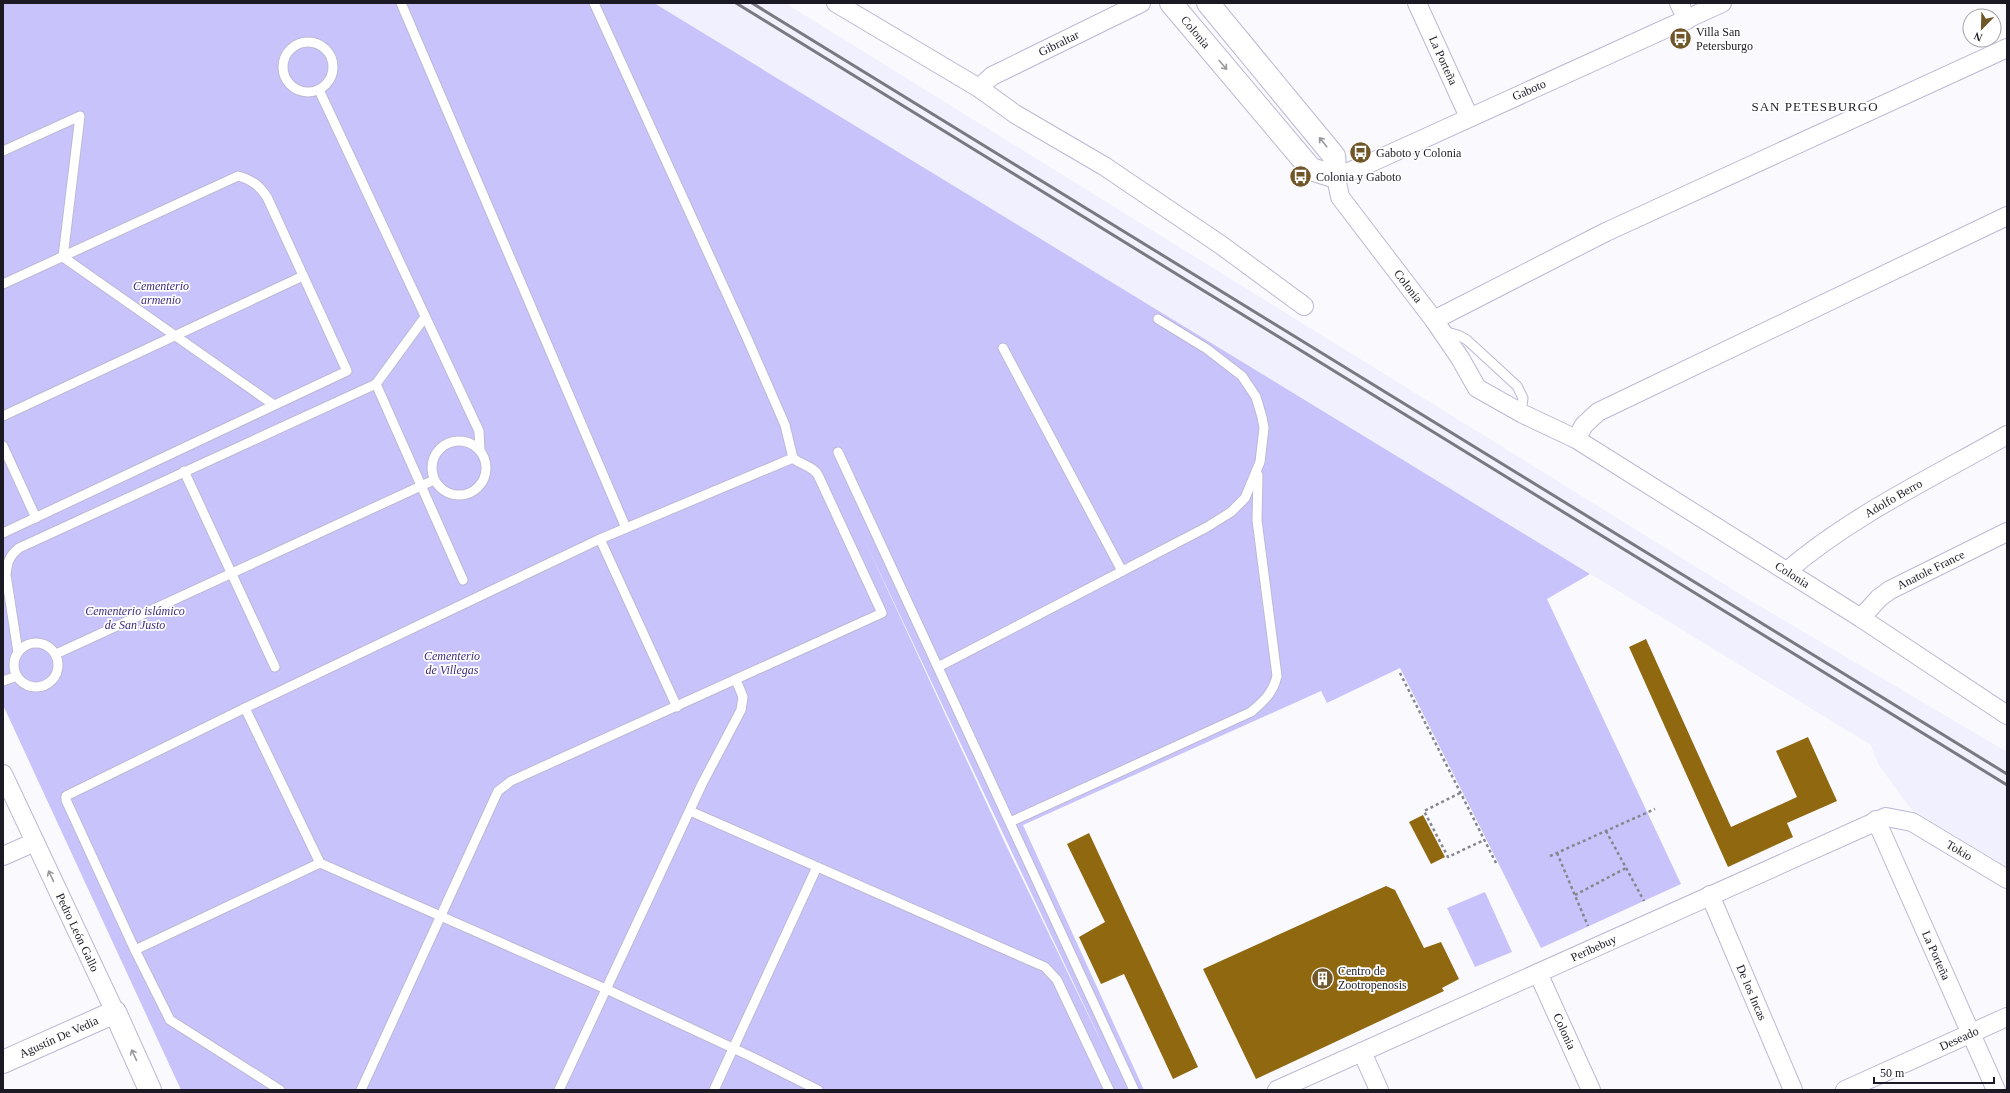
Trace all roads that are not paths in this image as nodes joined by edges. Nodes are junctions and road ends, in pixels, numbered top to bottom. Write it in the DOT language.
graph roads {
  1 [pos="401,3"];
  2 [pos="594,3"];
  3 [pos="836,3"];
  4 [pos="1141,3"];
  5 [pos="1171,3"];
  6 [pos="1208,3"];
  7 [pos="1417,3"];
  8 [pos="1679,3"];
  9 [pos="1722,3"];
  10 [pos="1687,20"];
  11 [pos="2007,48"];
  12 [pos="979,88"];
  13 [pos="319,90"];
  14 [pos="1469,118"];
  15 [pos="3,151"];
  16 [pos="1336,177"];
  17 [pos="2007,216"];
  18 [pos="63,257"];
  19 [pos="303,276"];
  20 [pos="3,284"];
  21 [pos="1304,306"];
  22 [pos="424,317"];
  23 [pos="1158,319"];
  24 [pos="1438,325"];
  25 [pos="175,336"];
  26 [pos="1003,348"];
  27 [pos="376,384"];
  28 [pos="274,405"];
  29 [pos="1521,413"];
  30 [pos="3,416"];
  31 [pos="2007,435"];
  32 [pos="1576,439"];
  33 [pos="3,446"];
  34 [pos="480,451"];
  35 [pos="838,452"];
  36 [pos="793,458"];
  37 [pos="1260,462"];
  38 [pos="184,471"];
  39 [pos="434,480"];
  40 [pos="421,487"];
  41 [pos="36,518"];
  42 [pos="626,528"];
  43 [pos="2007,532"];
  44 [pos="3,533"];
  45 [pos="600,540"];
  46 [pos="1122,571"];
  47 [pos="1787,571"];
  48 [pos="232,573"];
  49 [pos="463,580"];
  50 [pos="1861,618"];
  51 [pos="18,652"];
  52 [pos="56,654"];
  53 [pos="275,667"];
  54 [pos="938,667"];
  55 [pos="17,676"];
  56 [pos="736,680"];
  57 [pos="3,681"];
  58 [pos="676,707"];
  59 [pos="245,708"];
  60 [pos="2007,715"];
  61 [pos="3,774"];
  62 [pos="690,811"];
  63 [pos="1876,820"];
  64 [pos="1010,822"];
  65 [pos="1912,822"];
  66 [pos="35,842"];
  67 [pos="3,856"];
  68 [pos="320,863"];
  69 [pos="817,867"];
  70 [pos="2007,879"];
  71 [pos="1710,895"];
  72 [pos="442,916"];
  73 [pos="135,950"];
  74 [pos="1538,973"];
  75 [pos="606,989"];
  76 [pos="114,1012"];
  77 [pos="2007,1017"];
  78 [pos="1970,1034"];
  79 [pos="733,1048"];
  80 [pos="1362,1052"];
  81 [pos="3,1062"];
  82 [pos="150,1090"];
  83 [pos="280,1090"];
  84 [pos="361,1090"];
  85 [pos="559,1090"];
  86 [pos="714,1090"];
  87 [pos="818,1090"];
  88 [pos="1109,1090"];
  89 [pos="1134,1090"];
  90 [pos="1277,1090"];
  91 [pos="1379,1090"];
  92 [pos="1591,1090"];
  93 [pos="1793,1090"];
  94 [pos="1846,1090"];
  95 [pos="1996,1090"];
  1 -- 42 [label="lane"];
  2 -- 36 [label="lane"];
  3 -- 12 [label="street"];
  4 -- 12 [label="street, Gibraltar"];
  5 -- 16 [label="street, Colonia, one-way"];
  16 -- 6 [label="street, Colonia, one-way"];
  7 -- 14 [label="street, La Porteña"];
  8 -- 10 [label="street"];
  9 -- 10 [label="street, Gaboto"];
  10 -- 14 [label="street, Gaboto"];
  11 -- 24 [label="street"];
  12 -- 21 [label="street"];
  13 -- 13 [label="lane"];
  13 -- 22 [label="lane"];
  14 -- 16 [label="street, Gaboto"];
  15 -- 18 [label="lane"];
  16 -- 24 [label="street, Colonia"];
  17 -- 32 [label="street"];
  18 -- 19 [label="lane"];
  18 -- 20 [label="lane"];
  18 -- 25 [label="lane"];
  19 -- 25 [label="lane"];
  19 -- 28 [label="lane"];
  22 -- 27 [label="lane"];
  22 -- 34 [label="lane"];
  23 -- 37 [label="lane"];
  24 -- 29 [label="street, Colonia"];
  24 -- 29 [label="lane"];
  25 -- 28 [label="lane"];
  25 -- 30 [label="lane"];
  26 -- 46 [label="lane"];
  27 -- 38 [label="lane"];
  27 -- 40 [label="lane"];
  28 -- 41 [label="lane"];
  29 -- 32 [label="street, Colonia"];
  31 -- 47 [label="street, Adolfo Berro"];
  32 -- 47 [label="street, Colonia"];
  33 -- 41 [label="lane"];
  34 -- 39 [label="lane"];
  34 -- 39 [label="lane"];
  35 -- 54 [label="lane"];
  36 -- 42 [label="lane"];
  36 -- 56 [label="lane"];
  37 -- 46 [label="lane"];
  37 -- 64 [label="lane"];
  38 -- 48 [label="lane"];
  38 -- 51 [label="lane"];
  39 -- 40 [label="lane"];
  40 -- 48 [label="lane"];
  40 -- 49 [label="lane"];
  41 -- 44 [label="lane"];
  42 -- 45 [label="lane"];
  43 -- 50 [label="street, Anatole France"];
  45 -- 58 [label="lane"];
  45 -- 59 [label="lane"];
  46 -- 54 [label="lane"];
  47 -- 50 [label="street, Colonia"];
  48 -- 52 [label="lane"];
  48 -- 53 [label="lane"];
  50 -- 60 [label="street, Colonia"];
  51 -- 52 [label="lane"];
  51 -- 55 [label="lane"];
  52 -- 55 [label="lane"];
  54 -- 64 [label="lane"];
  55 -- 57 [label="lane"];
  56 -- 58 [label="lane"];
  56 -- 62 [label="lane"];
  58 -- 72 [label="lane"];
  59 -- 68 [label="lane"];
  59 -- 73 [label="lane"];
  61 -- 66 [label="street, Pedro León Gallo"];
  62 -- 69 [label="lane"];
  62 -- 75 [label="lane"];
  63 -- 65 [label="street, Peribebuy"];
  63 -- 71 [label="street, Peribebuy"];
  63 -- 78 [label="street, La Porteña"];
  64 -- 89 [label="lane"];
  65 -- 70 [label="street, Tokio"];
  66 -- 67 [label="street"];
  76 -- 66 [label="street, Pedro León Gallo, one-way"];
  68 -- 72 [label="lane"];
  68 -- 73 [label="lane"];
  69 -- 79 [label="lane"];
  69 -- 88 [label="lane"];
  71 -- 74 [label="street, Peribebuy"];
  71 -- 93 [label="street, De los Incas"];
  72 -- 75 [label="lane"];
  72 -- 84 [label="lane"];
  73 -- 83 [label="lane"];
  74 -- 80 [label="street, Peribebuy"];
  74 -- 92 [label="street, Colonia"];
  75 -- 79 [label="lane"];
  75 -- 85 [label="lane"];
  76 -- 81 [label="street, Agustín De Vedia"];
  82 -- 76 [label="street, Pedro León Gallo, one-way"];
  77 -- 78 [label="street, Deseado"];
  78 -- 94 [label="street, Deseado"];
  78 -- 95 [label="street, La Porteña"];
  79 -- 86 [label="lane"];
  79 -- 87 [label="lane"];
  80 -- 90 [label="street, Peribebuy"];
  80 -- 91 [label="street"];
}
